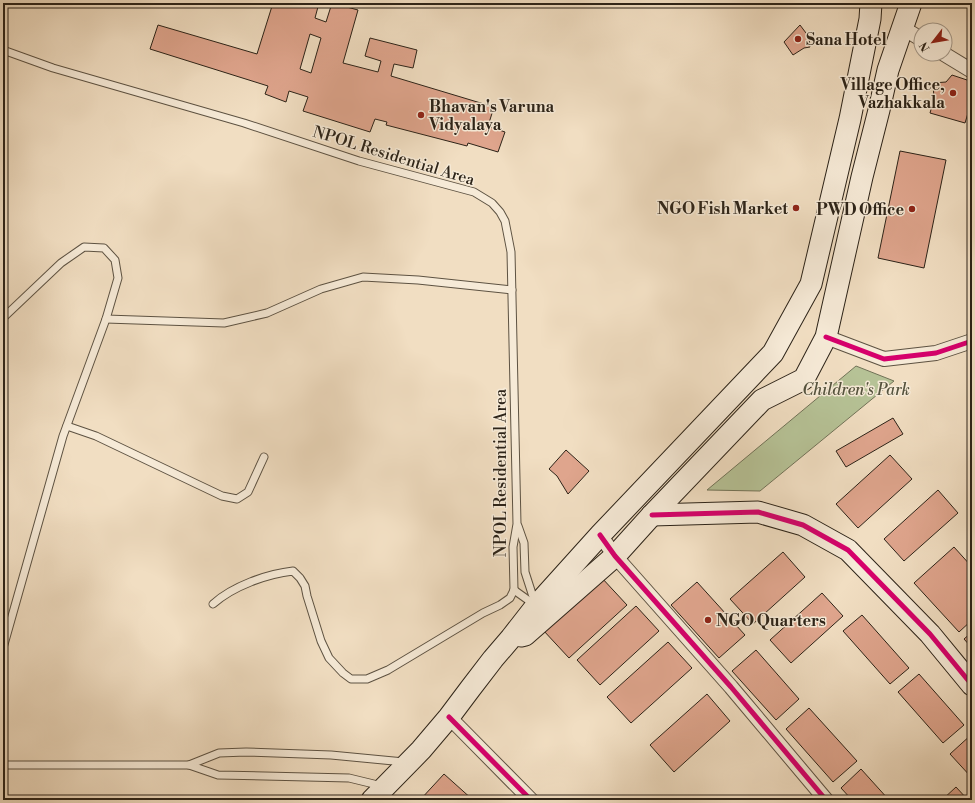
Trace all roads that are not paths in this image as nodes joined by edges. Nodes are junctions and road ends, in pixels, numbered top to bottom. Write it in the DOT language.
graph roads {
  1 [pos="871,3"];
  2 [pos="911,3"];
  3 [pos="903,28"];
  4 [pos="913,34"];
  5 [pos="3,50"];
  6 [pos="953,59"];
  7 [pos="972,71"];
  8 [pos="512,290"];
  9 [pos="3,318"];
  10 [pos="106,319"];
  11 [pos="826,337"];
  12 [pos="972,341"];
  13 [pos="67,426"];
  14 [pos="264,457"];
  15 [pos="652,515"];
  16 [pos="517,524"];
  17 [pos="600,535"];
  18 [pos="615,556"];
  19 [pos="514,590"];
  20 [pos="213,604"];
  21 [pos="541,612"];
  22 [pos="3,648"];
  23 [pos="972,685"];
  24 [pos="449,717"];
  25 [pos="409,763"];
  26 [pos="3,765"];
  27 [pos="189,765"];
  28 [pos="379,793"];
  29 [pos="530,800"];
  30 [pos="826,800"];
  1 -- 17 [label="main road"];
  2 -- 3 [label="main road"];
  3 -- 4 [label="street"];
  3 -- 11 [label="main road"];
  5 -- 8 [label="lane, NPOL Residential Area"];
  6 -- 7 [label="street"];
  8 -- 10 [label="lane"];
  8 -- 16 [label="lane, NPOL Residential Area"];
  9 -- 10 [label="lane"];
  10 -- 13 [label="lane"];
  11 -- 12 [label="street"];
  11 -- 15 [label="main road"];
  13 -- 14 [label="lane"];
  13 -- 22 [label="lane"];
  15 -- 18 [label="main road"];
  15 -- 23 [label="main road"];
  16 -- 19 [label="lane, NPOL Residential Area"];
  16 -- 21 [label="lane"];
  17 -- 18 [label="street"];
  17 -- 21 [label="main road"];
  18 -- 21 [label="main road"];
  18 -- 30 [label="street"];
  19 -- 20 [label="lane"];
  19 -- 21 [label="lane"];
  21 -- 24 [label="main road"];
  24 -- 25 [label="main road"];
  24 -- 29 [label="street"];
  25 -- 27 [label="lane"];
  25 -- 28 [label="main road"];
  26 -- 27 [label="lane"];
  27 -- 28 [label="lane"];
}
